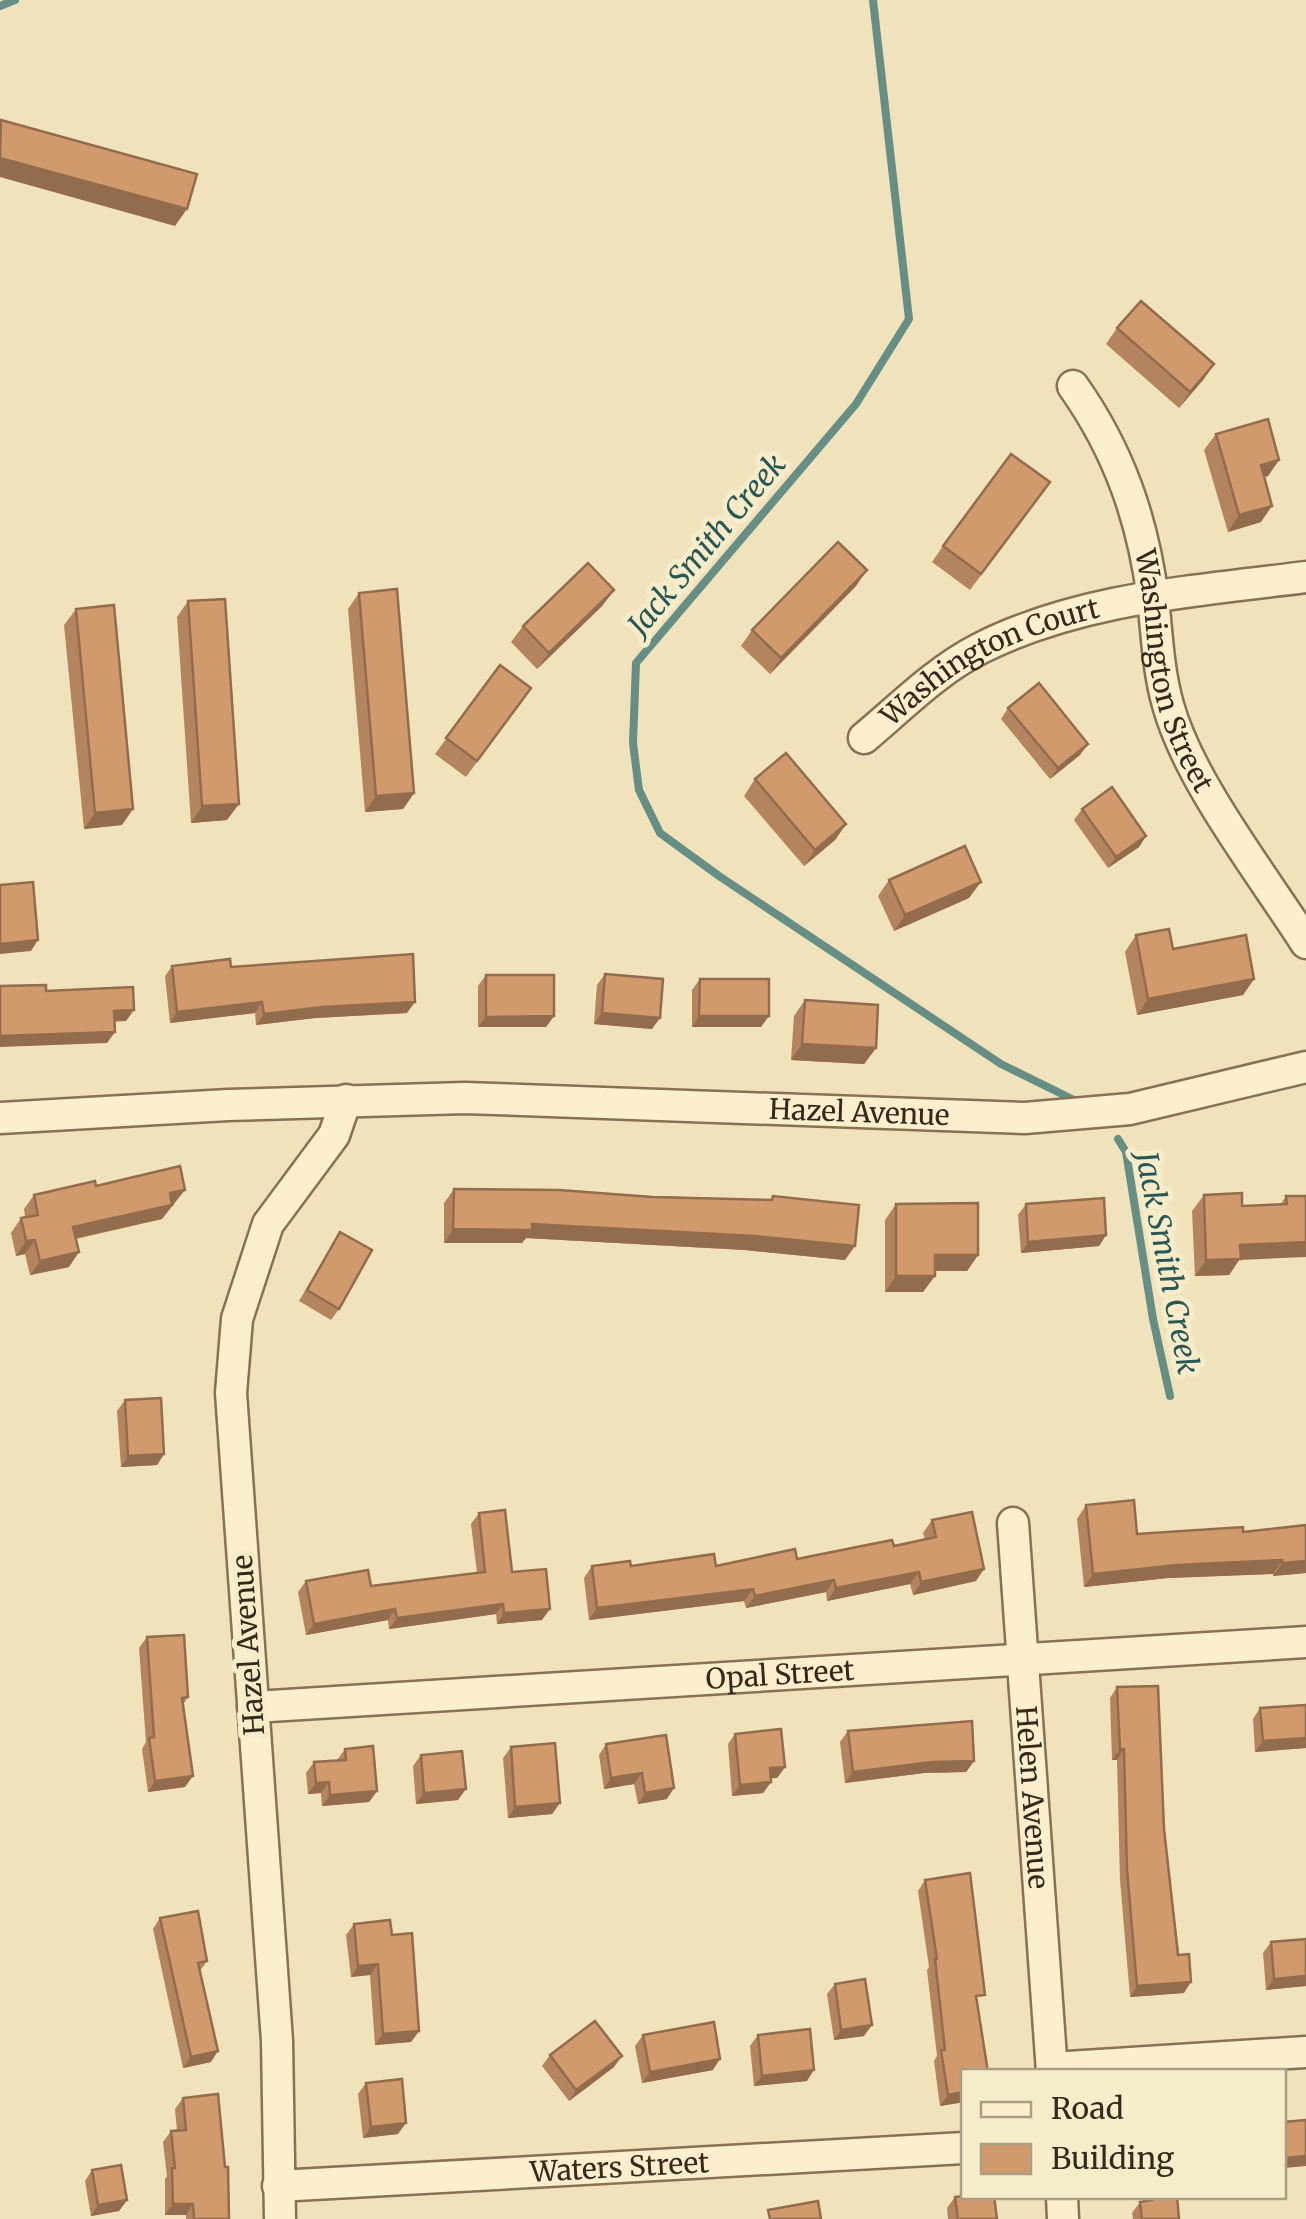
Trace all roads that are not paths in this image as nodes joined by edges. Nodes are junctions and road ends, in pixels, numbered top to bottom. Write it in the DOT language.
graph roads {
  1 [pos="1074,386"];
  2 [pos="1306,577"];
  3 [pos="1153,596"];
  4 [pos="864,738"];
  5 [pos="1306,943"];
  6 [pos="1306,1067"];
  7 [pos="346,1100"];
  8 [pos="0,1118"];
  9 [pos="1013,1523"];
  10 [pos="1306,1642"];
  11 [pos="1022,1659"];
  12 [pos="253,1707"];
  13 [pos="1306,2052"];
  14 [pos="1052,2069"];
  15 [pos="1066,2069"];
  16 [pos="961,2148"];
  17 [pos="278,2186"];
  18 [pos="280,2219"];
  1 -- 3 [label="street, Washington Street"];
  2 -- 3 [label="street, Washington Court"];
  3 -- 4 [label="street, Washington Court"];
  3 -- 5 [label="street, Washington Street"];
  6 -- 7 [label="street, Hazel Avenue"];
  7 -- 8 [label="street, Hazel Avenue"];
  7 -- 12 [label="street, Hazel Avenue"];
  9 -- 11 [label="street, Helen Avenue"];
  10 -- 11 [label="street, Opal Street"];
  11 -- 12 [label="street, Opal Street"];
  11 -- 14 [label="street, Helen Avenue"];
  12 -- 17 [label="street, Hazel Avenue"];
  13 -- 15 [label="street"];
  16 -- 17 [label="street, Waters Street"];
  17 -- 18 [label="street, Hazel Avenue"];
}
